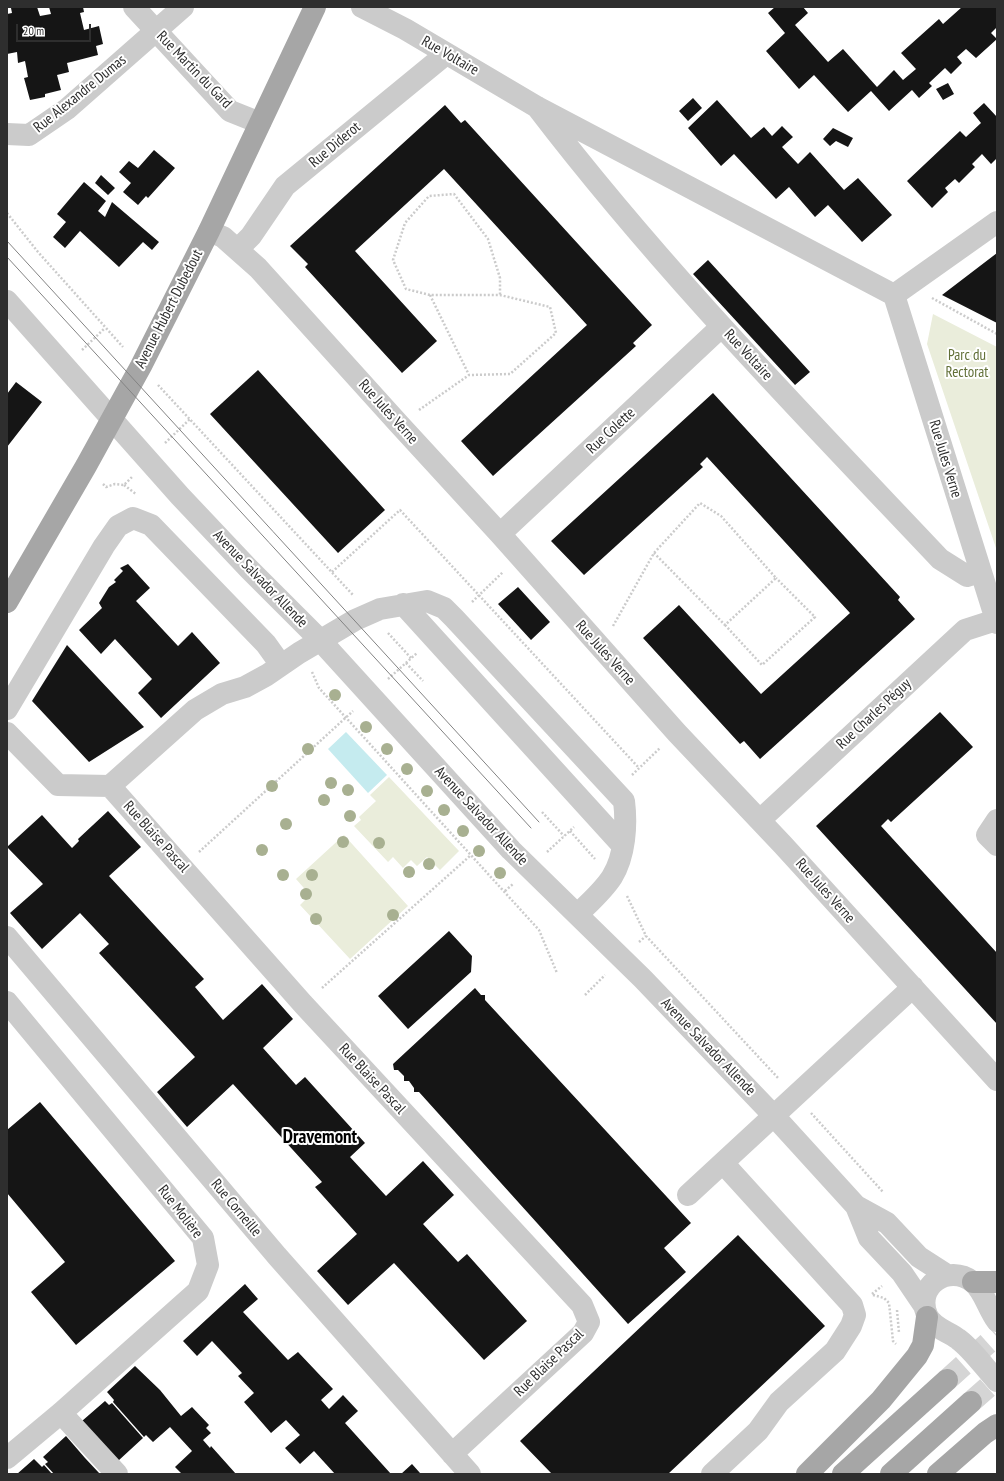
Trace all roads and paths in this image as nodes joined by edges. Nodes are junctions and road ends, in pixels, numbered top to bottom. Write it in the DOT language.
graph roads {
  1 [pos="134,7"];
  2 [pos="183,7"];
  3 [pos="315,7"];
  4 [pos="362,7"];
  5 [pos="156,31"];
  6 [pos="446,54"];
  7 [pos="537,107"];
  8 [pos="260,123"];
  9 [pos="7,134"];
  10 [pos="7,214"];
  11 [pos="997,222"];
  12 [pos="210,231"];
  13 [pos="238,248"];
  14 [pos="902,290"];
  15 [pos="430,295"];
  16 [pos="500,295"];
  17 [pos="7,301"];
  18 [pos="721,327"];
  19 [pos="997,334"];
  20 [pos="140,366"];
  21 [pos="469,375"];
  22 [pos="111,420"];
  23 [pos="398,423"];
  24 [pos="500,534"];
  25 [pos="654,553"];
  26 [pos="980,572"];
  27 [pos="776,578"];
  28 [pos="7,602"];
  29 [pos="403,604"];
  30 [pos="370,613"];
  31 [pos="996,621"];
  32 [pos="726,625"];
  33 [pos="320,640"];
  34 [pos="597,644"];
  35 [pos="411,658"];
  36 [pos="290,659"];
  37 [pos="406,663"];
  38 [pos="423,681"];
  39 [pos="7,709"];
  40 [pos="7,733"];
  41 [pos="665,744"];
  42 [pos="629,777"];
  43 [pos="110,786"];
  44 [pos="542,812"];
  45 [pos="760,820"];
  46 [pos="997,820"];
  47 [pos="575,826"];
  48 [pos="564,836"];
  49 [pos="997,845"];
  50 [pos="623,846"];
  51 [pos="471,855"];
  52 [pos="542,856"];
  53 [pos="578,914"];
  54 [pos="7,937"];
  55 [pos="557,973"];
  56 [pos="913,987"];
  57 [pos="7,1002"];
  58 [pos="304,1004"];
  59 [pos="997,1080"];
  60 [pos="774,1116"];
  61 [pos="723,1163"];
  62 [pos="688,1195"];
  63 [pos="856,1206"];
  64 [pos="947,1275"];
  65 [pos="973,1282"];
  66 [pos="997,1282"];
  67 [pos="887,1286"];
  68 [pos="896,1306"];
  69 [pos="925,1310"];
  70 [pos="997,1321"];
  71 [pos="947,1380"];
  72 [pos="997,1381"];
  73 [pos="971,1402"];
  74 [pos="61,1413"];
  75 [pos="997,1425"];
  76 [pos="452,1454"];
  77 [pos="7,1458"];
  78 [pos="117,1474"];
  79 [pos="470,1474"];
  80 [pos="712,1474"];
  81 [pos="807,1474"];
  82 [pos="843,1474"];
  83 [pos="891,1474"];
  84 [pos="938,1474"];
  1 -- 5 [label="street, Rue Martin du Gard"];
  2 -- 5 [label="street, Rue Alexandre Dumas"];
  3 -- 8 [label="main road, Avenue Hubert Dubedout"];
  4 -- 6 [label="street, Rue Voltaire"];
  5 -- 8 [label="street, Rue Martin du Gard"];
  5 -- 9 [label="street, Rue Alexandre Dumas"];
  6 -- 7 [label="street, Rue Voltaire"];
  6 -- 13 [label="street, Rue Diderot"];
  7 -- 14 [label="street, Rue Voltaire"];
  7 -- 18 [label="street, Rue Voltaire"];
  8 -- 12 [label="main road, Avenue Hubert Dubedout"];
  10 -- 20 [label="path"];
  11 -- 14 [label="street"];
  12 -- 13 [label="street, Rue Jules Verne"];
  12 -- 20 [label="main road, Avenue Hubert Dubedout"];
  13 -- 23 [label="street, Rue Jules Verne"];
  14 -- 19 [label="path"];
  14 -- 26 [label="street, Rue Jules Verne"];
  15 -- 16 [label="path"];
  15 -- 16 [label="path"];
  15 -- 21 [label="path"];
  16 -- 21 [label="path"];
  17 -- 22 [label="street, Avenue Salvador Allende"];
  18 -- 24 [label="street, Rue Colette"];
  18 -- 26 [label="street, Rue Voltaire"];
  20 -- 22 [label="main road, Avenue Hubert Dubedout"];
  20 -- 30 [label="path"];
  21 -- 23 [label="path"];
  22 -- 28 [label="main road, Avenue Hubert Dubedout"];
  22 -- 33 [label="street, Avenue Salvador Allende"];
  23 -- 24 [label="street, Rue Jules Verne"];
  24 -- 34 [label="street, Rue Jules Verne"];
  25 -- 27 [label="path"];
  25 -- 32 [label="path"];
  25 -- 34 [label="path"];
  26 -- 31 [label="street, Rue Jules Verne"];
  27 -- 32 [label="path"];
  27 -- 32 [label="path"];
  29 -- 30 [label="street"];
  29 -- 50 [label="street"];
  29 -- 50 [label="street"];
  30 -- 33 [label="street"];
  30 -- 35 [label="path"];
  31 -- 45 [label="street, Rue Charles Péguy"];
  33 -- 36 [label="street"];
  33 -- 53 [label="street, Avenue Salvador Allende"];
  34 -- 45 [label="street, Rue Jules Verne"];
  36 -- 39 [label="street"];
  36 -- 43 [label="street"];
  36 -- 51 [label="path"];
  37 -- 38 [label="path"];
  40 -- 43 [label="street"];
  41 -- 42 [label="path"];
  43 -- 58 [label="street, Rue Blaise Pascal"];
  44 -- 48 [label="path"];
  45 -- 56 [label="street, Rue Jules Verne"];
  46 -- 49 [label="street"];
  47 -- 48 [label="path"];
  48 -- 52 [label="path"];
  50 -- 53 [label="street"];
  51 -- 55 [label="path"];
  51 -- 58 [label="path"];
  53 -- 60 [label="street, Avenue Salvador Allende"];
  54 -- 76 [label="street, Rue Corneille"];
  56 -- 59 [label="street, Rue Jules Verne"];
  56 -- 60 [label="street"];
  57 -- 74 [label="street, Rue Molière"];
  58 -- 76 [label="street, Rue Blaise Pascal"];
  60 -- 61 [label="street"];
  60 -- 63 [label="street, Avenue Salvador Allende"];
  61 -- 62 [label="street"];
  61 -- 80 [label="street"];
  63 -- 64 [label="street, Avenue Salvador Allende"];
  63 -- 69 [label="street, Avenue Salvador Allende"];
  64 -- 65 [label="street"];
  64 -- 69 [label="street"];
  65 -- 66 [label="main road"];
  65 -- 70 [label="street"];
  67 -- 68 [label="path"];
  69 -- 72 [label="street, Avenue Salvador Allende"];
  69 -- 81 [label="main road"];
  71 -- 82 [label="main road"];
  73 -- 83 [label="main road"];
  74 -- 77 [label="street, Rue Molière"];
  74 -- 78 [label="street"];
  75 -- 84 [label="main road"];
  76 -- 79 [label="street, Rue Corneille"];
}
